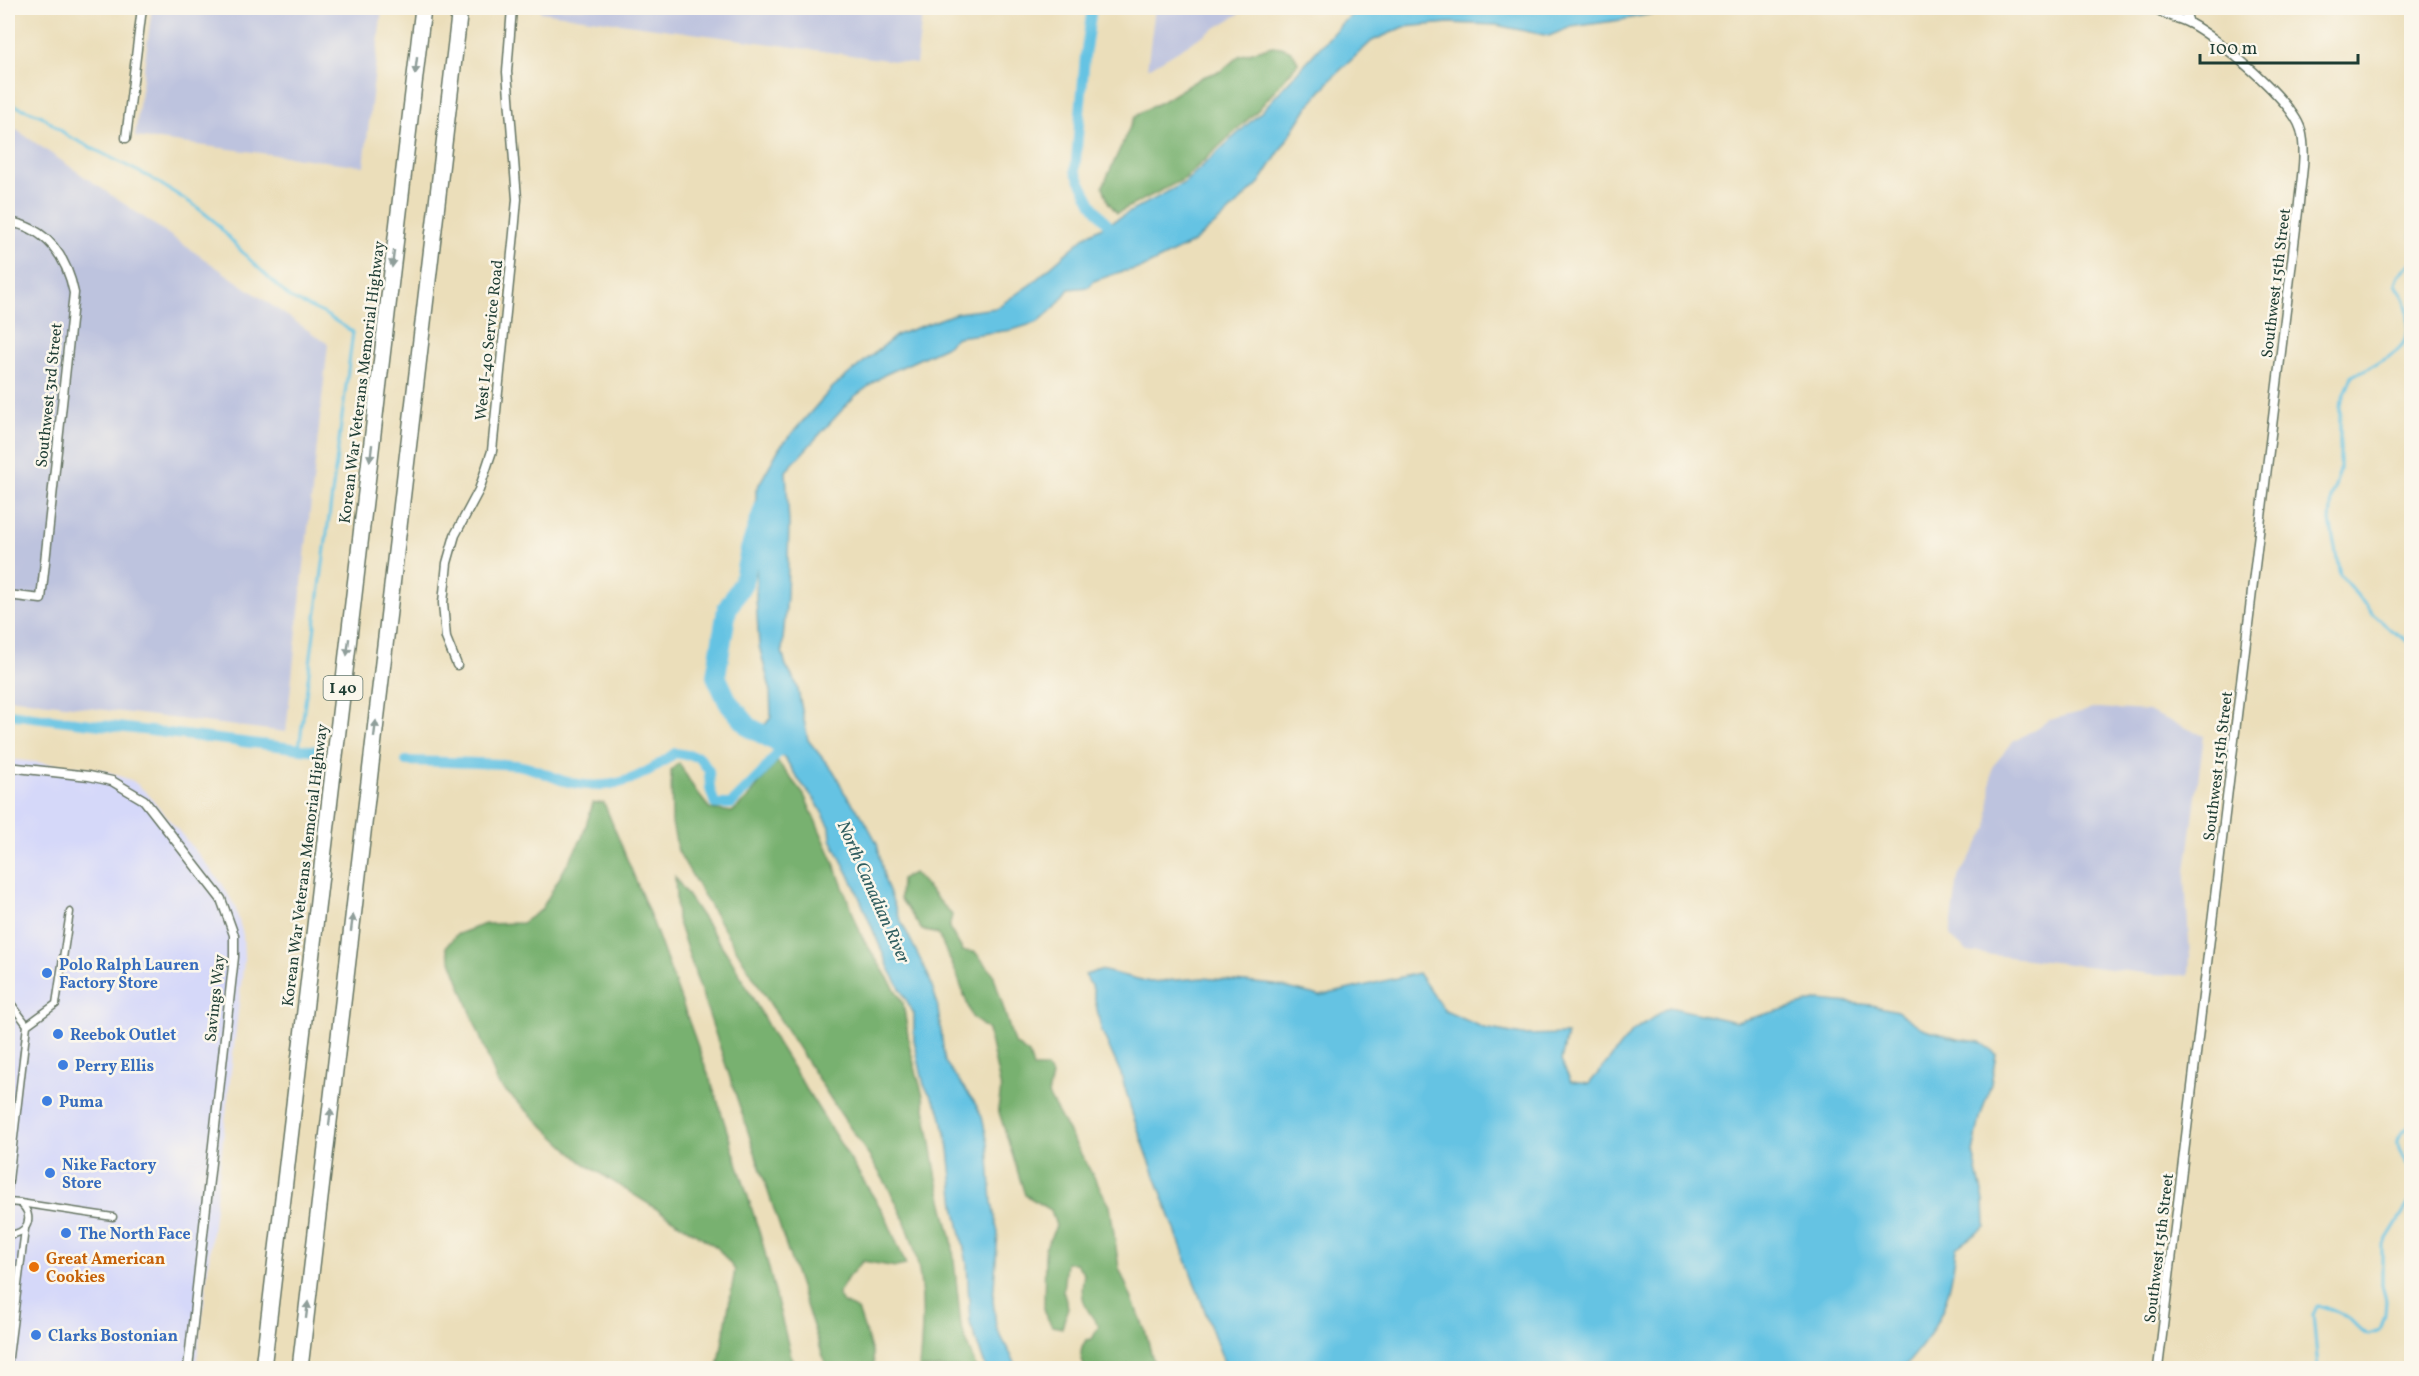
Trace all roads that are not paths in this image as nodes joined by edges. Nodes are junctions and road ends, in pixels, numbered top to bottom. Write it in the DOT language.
graph roads {
  1 [pos="142,8"];
  2 [pos="423,8"];
  3 [pos="460,8"];
  4 [pos="513,8"];
  5 [pos="2159,8"];
  6 [pos="2184,8"];
  7 [pos="2189,23"];
  8 [pos="126,138"];
  9 [pos="10,223"];
  10 [pos="8,595"];
  11 [pos="457,665"];
  12 [pos="8,767"];
  13 [pos="70,912"];
  14 [pos="8,1002"];
  15 [pos="27,1025"];
  16 [pos="8,1189"];
  17 [pos="8,1202"];
  18 [pos="20,1203"];
  19 [pos="113,1216"];
  20 [pos="25,1229"];
  21 [pos="8,1234"];
  22 [pos="8,1365"];
  23 [pos="188,1368"];
  24 [pos="263,1368"];
  25 [pos="300,1368"];
  26 [pos="2158,1368"];
  1 -- 8 [label="street"];
  2 -- 24 [label="highway, Korean War Veterans Memorial Highway / I 40, one-way"];
  25 -- 3 [label="highway, I 40, one-way"];
  4 -- 11 [label="street, West I-40 Service Road"];
  5 -- 7 [label="street, Southwest 15th Street"];
  6 -- 7 [label="street"];
  7 -- 26 [label="street, Southwest 15th Street"];
  9 -- 10 [label="street, Southwest 3rd Street"];
  12 -- 23 [label="street, Savings Way"];
  13 -- 15 [label="street"];
  14 -- 15 [label="street"];
  15 -- 16 [label="street"];
  17 -- 18 [label="street"];
  18 -- 19 [label="street"];
  18 -- 20 [label="street"];
  20 -- 21 [label="street"];
  20 -- 22 [label="street"];
}
